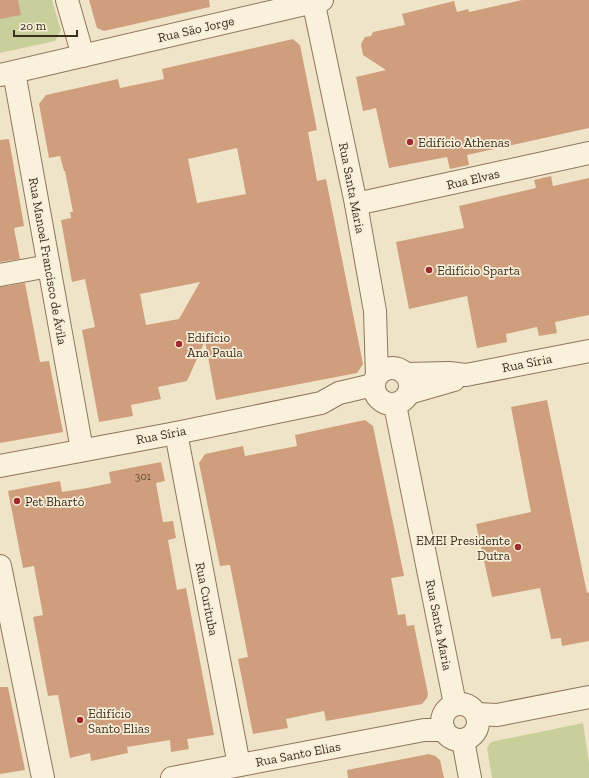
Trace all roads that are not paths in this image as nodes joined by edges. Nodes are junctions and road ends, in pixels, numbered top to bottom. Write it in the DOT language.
graph roads {
  1 [pos="67,0"];
  2 [pos="316,1"];
  3 [pos="83,56"];
  4 [pos="7,74"];
  5 [pos="589,153"];
  6 [pos="356,204"];
  7 [pos="49,266"];
  8 [pos="0,276"];
  9 [pos="589,351"];
  10 [pos="390,389"];
  11 [pos="176,433"];
  12 [pos="82,450"];
  13 [pos="0,466"];
  14 [pos="0,566"];
  15 [pos="589,698"];
  16 [pos="441,721"];
  17 [pos="479,724"];
  18 [pos="239,766"];
  19 [pos="43,778"];
  20 [pos="172,778"];
  21 [pos="470,778"];
  1 -- 3 [label="street"];
  2 -- 3 [label="street, Rua São Jorge"];
  2 -- 6 [label="street, Rua Santa Maria"];
  3 -- 4 [label="street, Rua São Jorge"];
  4 -- 7 [label="street, Rua Manoel Francisco de Ávila"];
  5 -- 6 [label="street, Rua Elvas"];
  6 -- 10 [label="street, Rua Santa Maria"];
  7 -- 8 [label="street"];
  7 -- 12 [label="street, Rua Manoel Francisco de Ávila"];
  9 -- 10 [label="street, Rua Síria"];
  10 -- 11 [label="street, Rua Síria"];
  10 -- 16 [label="street, Rua Santa Maria"];
  11 -- 12 [label="street, Rua Síria"];
  11 -- 18 [label="street, Rua Curituba"];
  12 -- 13 [label="street, Rua Síria"];
  14 -- 19 [label="street"];
  15 -- 17 [label="street"];
  16 -- 17 [label="street"];
  16 -- 17 [label="street"];
  16 -- 18 [label="street, Rua Santo Elias"];
  17 -- 21 [label="street"];
  18 -- 20 [label="street, Rua Santo Elias"];
}
